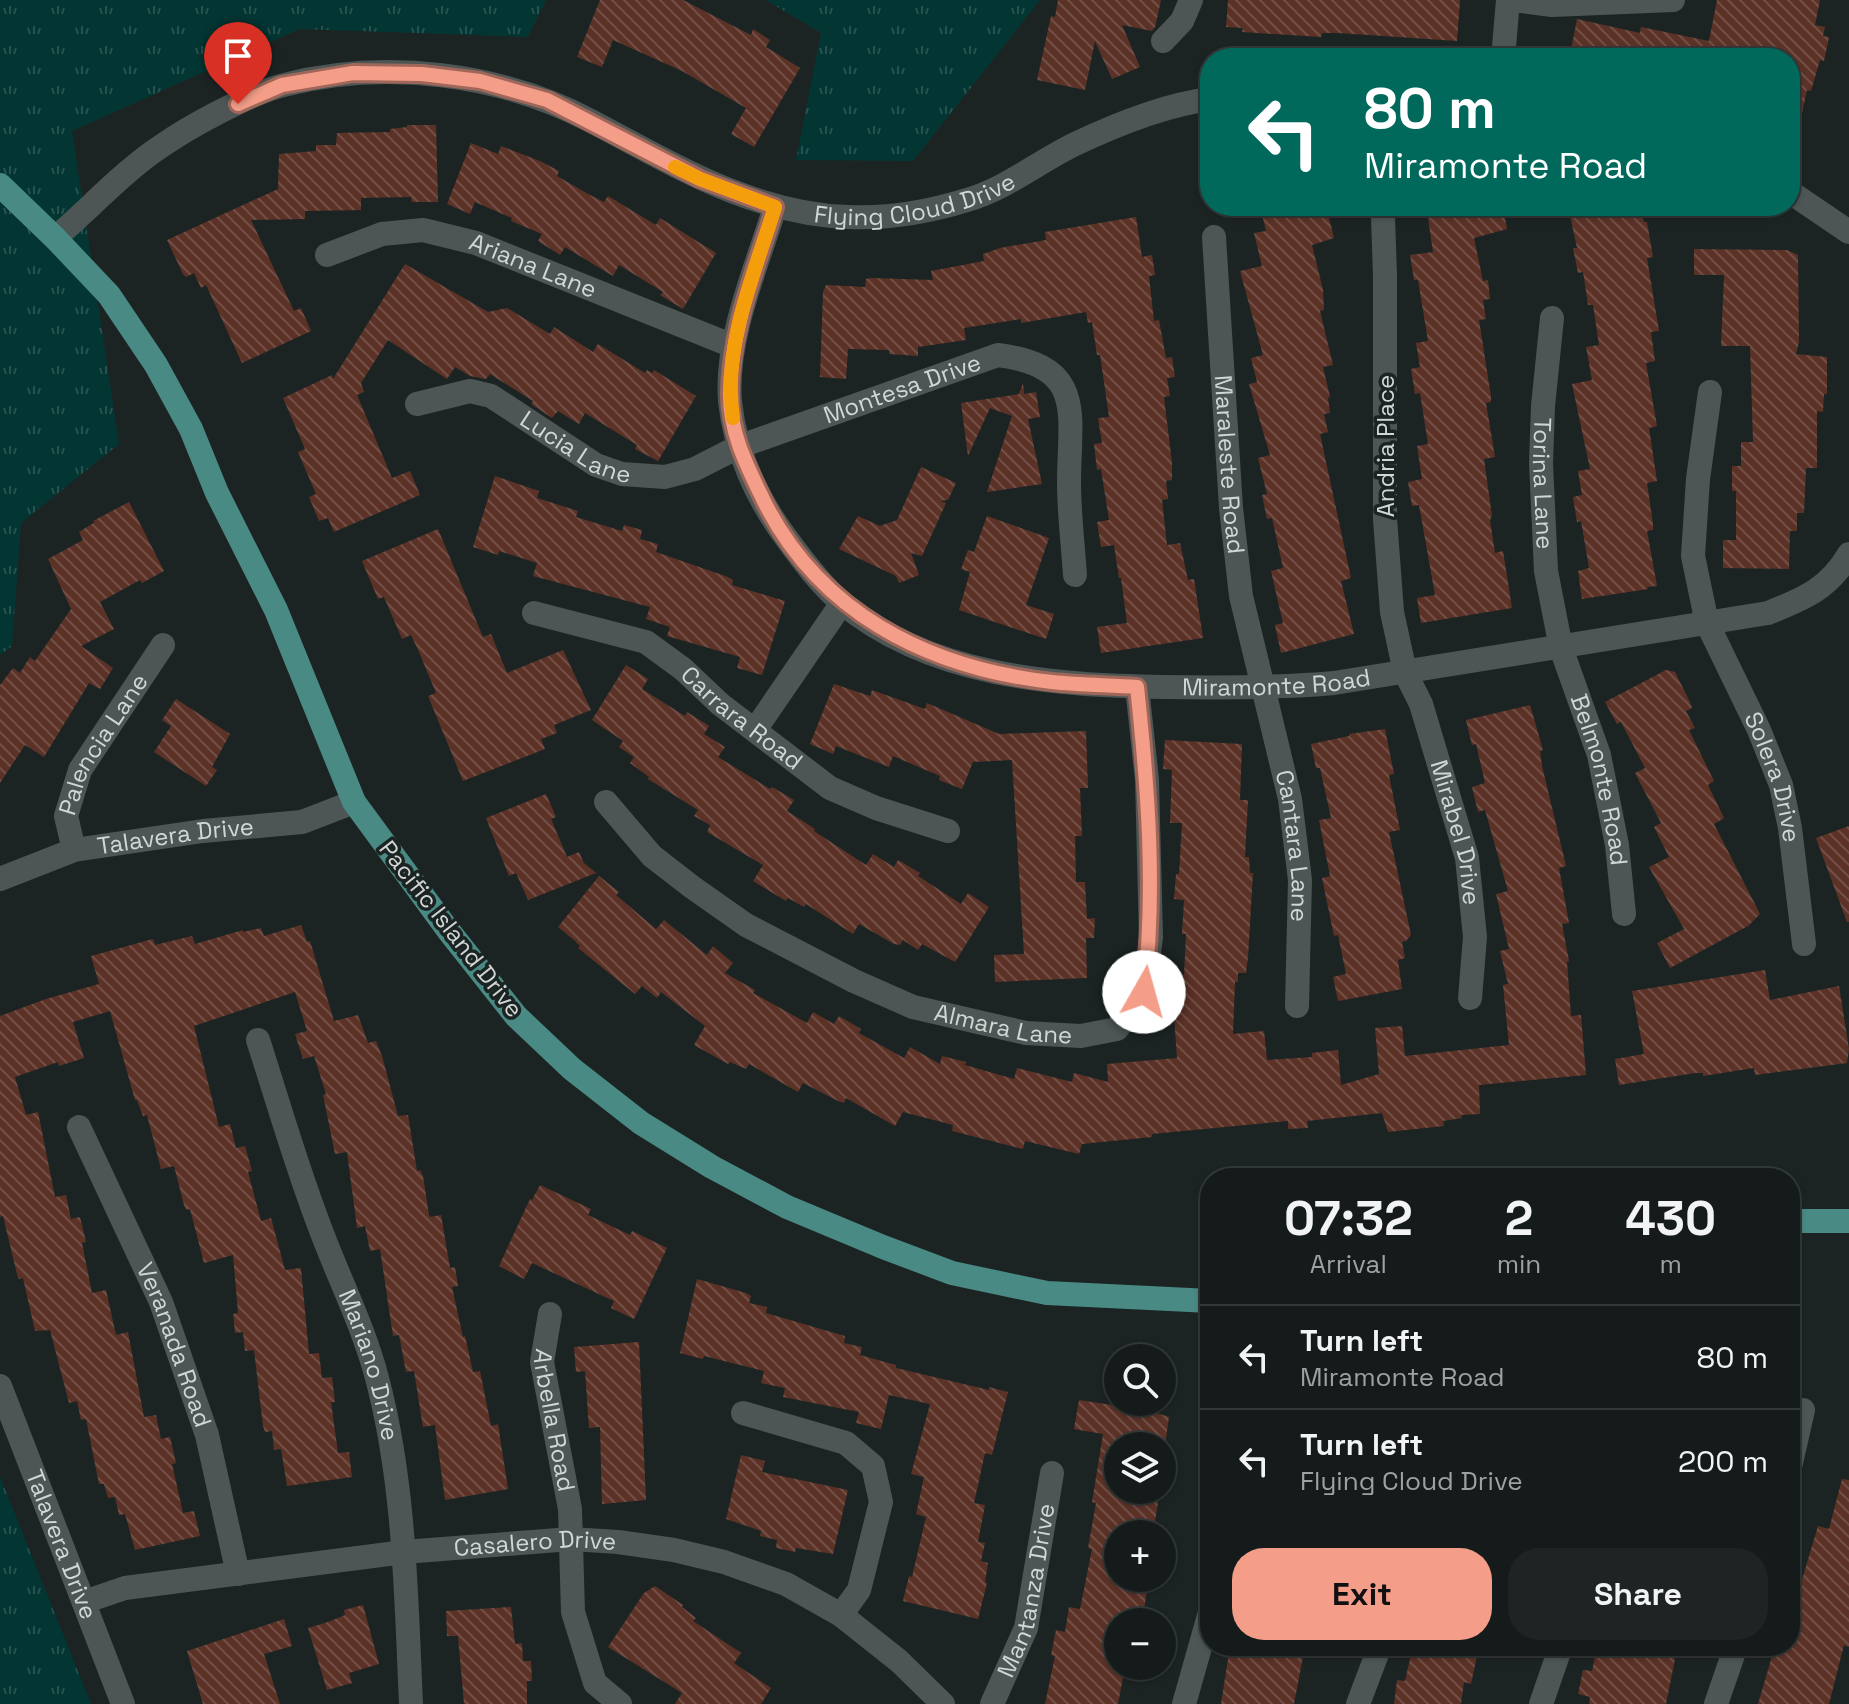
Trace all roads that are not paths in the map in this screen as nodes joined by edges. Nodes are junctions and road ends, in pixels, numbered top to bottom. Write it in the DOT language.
graph roads {
  1 [pos="1191,0"];
  2 [pos="1511,0"];
  3 [pos="1673,0"];
  4 [pos="1163,41"];
  5 [pos="1504,48"];
  6 [pos="1200,101"];
  7 [pos="0,185"];
  8 [pos="1800,199"];
  9 [pos="775,207"];
  10 [pos="1383,217"];
  11 [pos="1849,232"];
  12 [pos="1214,237"];
  13 [pos="55,238"];
  14 [pos="327,255"];
  15 [pos="1552,318"];
  16 [pos="733,346"];
  17 [pos="1710,392"];
  18 [pos="417,404"];
  19 [pos="738,447"];
  20 [pos="1849,554"];
  21 [pos="1075,575"];
  22 [pos="842,603"];
  23 [pos="534,613"];
  24 [pos="1707,623"];
  25 [pos="163,645"];
  26 [pos="1561,648"];
  27 [pos="1405,672"];
  28 [pos="1137,687"];
  29 [pos="1264,689"];
  30 [pos="755,730"];
  31 [pos="354,802"];
  32 [pos="606,802"];
  33 [pos="948,831"];
  34 [pos="74,850"];
  35 [pos="0,879"];
  36 [pos="1624,914"];
  37 [pos="1804,944"];
  38 [pos="1470,998"];
  39 [pos="1297,1006"];
  40 [pos="258,1040"];
  41 [pos="79,1127"];
  42 [pos="1800,1221"];
  43 [pos="1849,1221"];
  44 [pos="1200,1301"];
  45 [pos="550,1314"];
  46 [pos="0,1386"];
  47 [pos="1803,1410"];
  48 [pos="743,1413"];
  49 [pos="1800,1423"];
  50 [pos="1052,1473"];
  51 [pos="571,1539"];
  52 [pos="404,1552"];
  53 [pos="238,1574"];
  54 [pos="84,1602"];
  55 [pos="841,1615"];
  56 [pos="1200,1647"];
  57 [pos="1376,1656"];
  58 [pos="1558,1656"];
  59 [pos="1733,1656"];
  60 [pos="123,1704"];
  61 [pos="411,1704"];
  62 [pos="620,1704"];
  63 [pos="943,1704"];
  64 [pos="992,1704"];
  65 [pos="1184,1704"];
  66 [pos="1358,1704"];
  67 [pos="1541,1704"];
  68 [pos="1716,1704"];
  1 -- 4 [label="street"];
  2 -- 3 [label="street"];
  2 -- 5 [label="street"];
  6 -- 9 [label="street, Flying Cloud Drive"];
  7 -- 13 [label="main road, Pacific Island Drive"];
  8 -- 11 [label="street"];
  9 -- 13 [label="street, Flying Cloud Drive"];
  9 -- 16 [label="street, Miramonte Road"];
  10 -- 27 [label="street, Andria Place"];
  12 -- 29 [label="street, Maraleste Road"];
  13 -- 31 [label="main road, Pacific Island Drive"];
  14 -- 16 [label="street, Ariana Lane"];
  15 -- 26 [label="street, Torina Lane"];
  16 -- 19 [label="street, Miramonte Road"];
  17 -- 24 [label="street, Solera Drive"];
  18 -- 19 [label="street, Lucia Lane"];
  19 -- 21 [label="street, Montesa Drive"];
  19 -- 22 [label="street, Miramonte Road"];
  20 -- 24 [label="street, Miramonte Road"];
  22 -- 28 [label="street, Miramonte Road"];
  22 -- 30 [label="street"];
  23 -- 30 [label="street, Carrara Road"];
  24 -- 26 [label="street, Miramonte Road"];
  24 -- 37 [label="street, Solera Drive"];
  25 -- 34 [label="street, Palencia Lane"];
  26 -- 27 [label="street, Miramonte Road"];
  26 -- 36 [label="street, Belmonte Road"];
  27 -- 29 [label="street, Miramonte Road"];
  27 -- 38 [label="street, Mirabel Drive"];
  28 -- 29 [label="street, Miramonte Road"];
  28 -- 32 [label="street, Almara Lane"];
  29 -- 39 [label="street, Cantara Lane"];
  30 -- 33 [label="street, Carrara Road"];
  31 -- 34 [label="street, Talavera Drive"];
  31 -- 44 [label="main road, Pacific Island Drive"];
  34 -- 35 [label="street, Talavera Drive"];
  40 -- 52 [label="street, Mariano Drive"];
  41 -- 53 [label="street, Veranada Road"];
  42 -- 43 [label="main road"];
  45 -- 51 [label="street, Arbella Road"];
  46 -- 54 [label="street, Talavera Drive"];
  47 -- 49 [label="street"];
  48 -- 55 [label="street"];
  50 -- 64 [label="street, Mantanza Drive"];
  51 -- 52 [label="street, Casalero Drive"];
  51 -- 55 [label="street, Casalero Drive"];
  51 -- 62 [label="street, Arbella Road"];
  52 -- 53 [label="street, Casalero Drive"];
  52 -- 61 [label="street, Mariano Drive"];
  53 -- 54 [label="street, Casalero Drive"];
  54 -- 60 [label="street, Talavera Drive"];
  55 -- 63 [label="street, Casalero Drive"];
  56 -- 65 [label="street"];
  57 -- 66 [label="street"];
  58 -- 67 [label="street"];
  59 -- 68 [label="street"];
}
